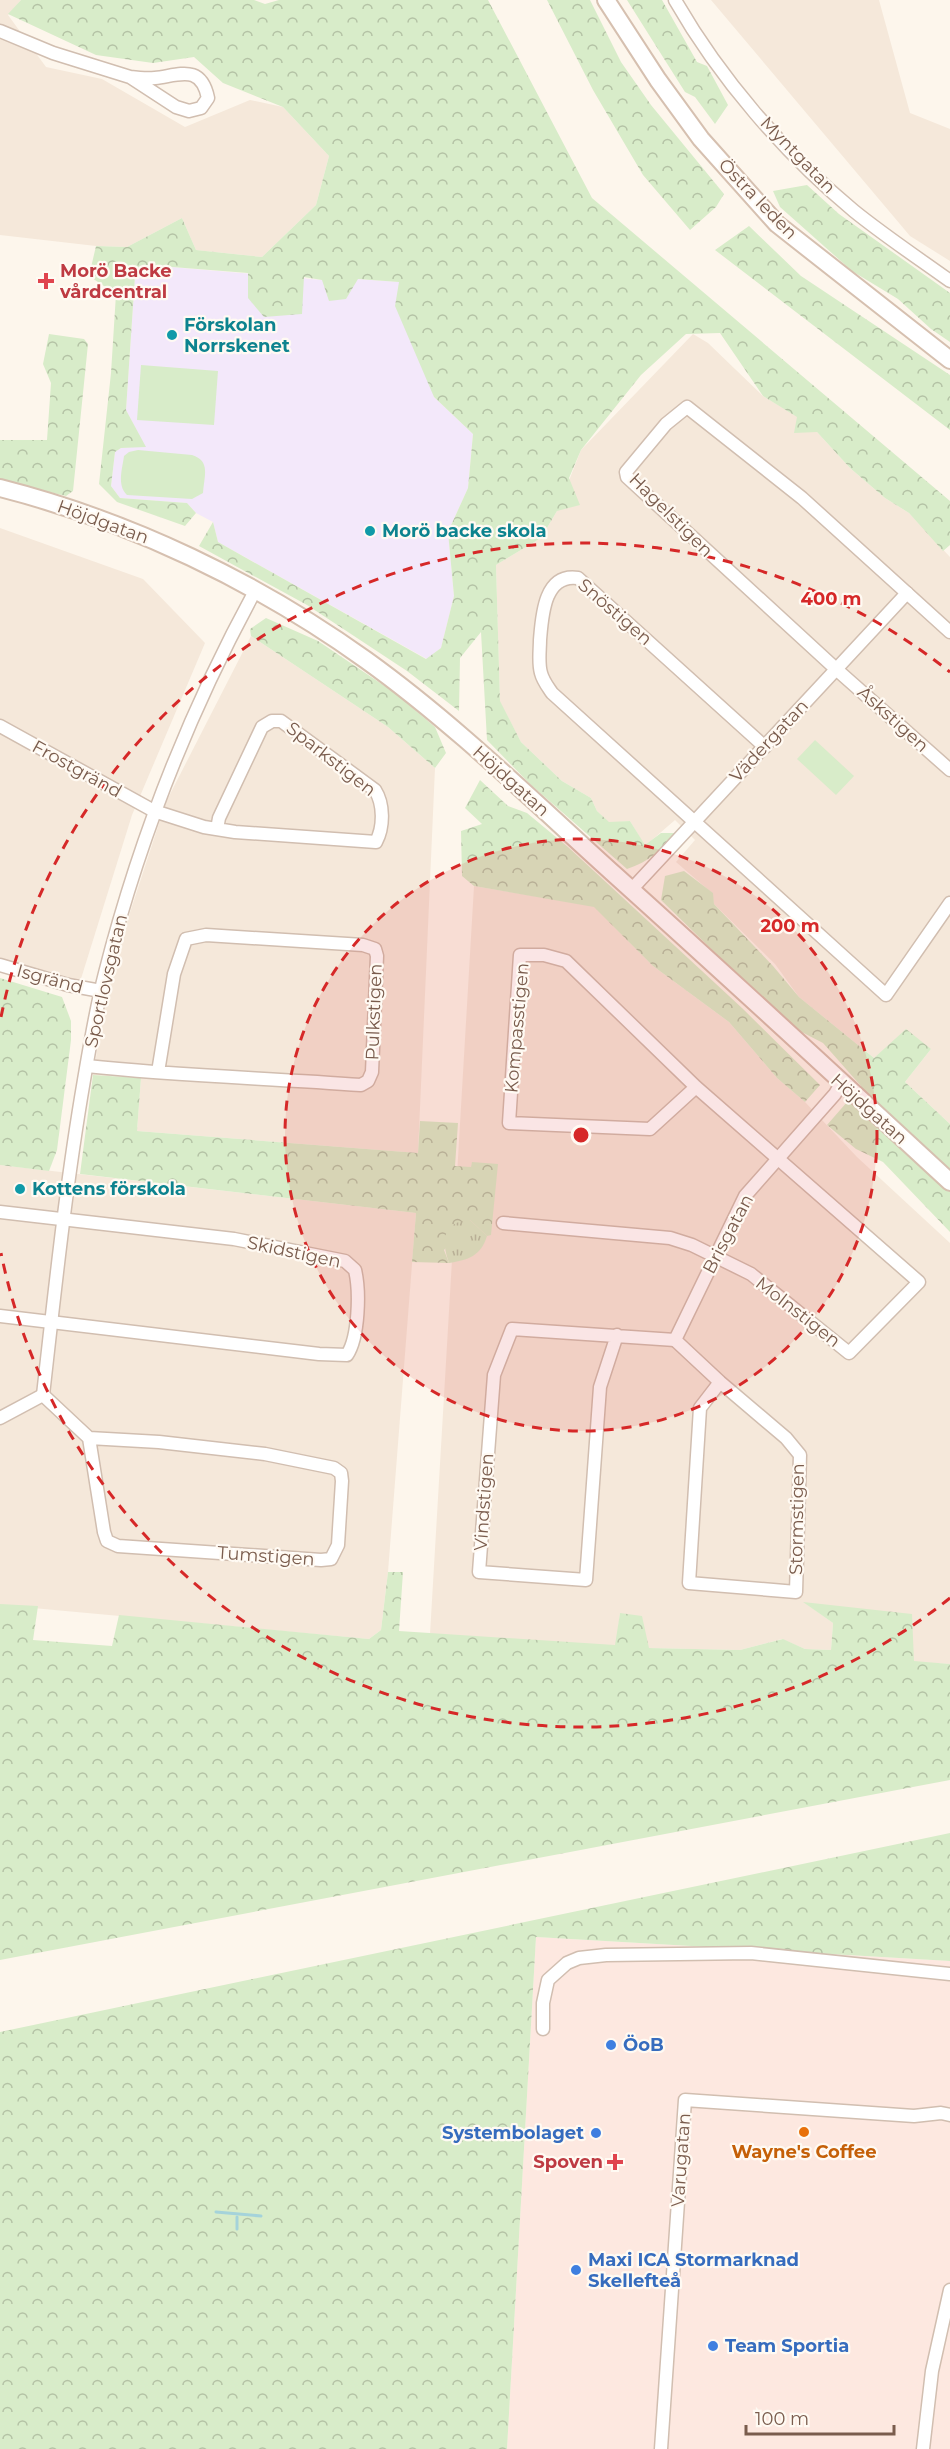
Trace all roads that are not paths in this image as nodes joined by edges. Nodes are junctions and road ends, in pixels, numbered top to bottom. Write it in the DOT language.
graph roads {
  1 [pos="606,0"];
  2 [pos="675,0"];
  3 [pos="0,31"];
  4 [pos="130,77"];
  5 [pos="950,281"];
  6 [pos="950,360"];
  7 [pos="0,488"];
  8 [pos="255,591"];
  9 [pos="907,593"];
  10 [pos="950,632"];
  11 [pos="836,669"];
  12 [pos="0,726"];
  13 [pos="765,747"];
  14 [pos="950,770"];
  15 [pos="154,812"];
  16 [pos="693,821"];
  17 [pos="217,829"];
  18 [pos="631,890"];
  19 [pos="950,903"];
  20 [pos="0,965"];
  21 [pos="101,992"];
  22 [pos="87,1066"];
  23 [pos="158,1072"];
  24 [pos="841,1083"];
  25 [pos="696,1087"];
  26 [pos="779,1158"];
  27 [pos="950,1182"];
  28 [pos="0,1212"];
  29 [pos="63,1218"];
  30 [pos="503,1223"];
  31 [pos="716,1257"];
  32 [pos="0,1316"];
  33 [pos="51,1323"];
  34 [pos="617,1335"];
  35 [pos="675,1340"];
  36 [pos="720,1382"];
  37 [pos="43,1395"];
  38 [pos="0,1418"];
  39 [pos="89,1438"];
  40 [pos="950,1974"];
  41 [pos="543,2029"];
  42 [pos="950,2115"];
  43 [pos="950,2290"];
  44 [pos="662,2449"];
  45 [pos="923,2449"];
  1 -- 6 [label="street, Östra leden"];
  2 -- 5 [label="street, Myntgatan"];
  3 -- 4 [label="street"];
  4 -- 4 [label="street"];
  7 -- 8 [label="street, Höjdgatan"];
  8 -- 15 [label="street, Sportlovsgatan"];
  8 -- 18 [label="street, Höjdgatan"];
  9 -- 10 [label="street"];
  9 -- 11 [label="street, Vädergatan"];
  9 -- 11 [label="street, Hagelstigen"];
  11 -- 13 [label="street, Vädergatan"];
  11 -- 14 [label="street, Åskstigen"];
  12 -- 15 [label="street, Frostgränd"];
  13 -- 16 [label="street, Vädergatan"];
  13 -- 16 [label="street, Snöstigen"];
  15 -- 17 [label="street, Sparkstigen"];
  15 -- 21 [label="street, Sportlovsgatan"];
  16 -- 18 [label="street, Vädergatan"];
  16 -- 19 [label="street, Snöstigen"];
  17 -- 17 [label="street, Sparkstigen"];
  18 -- 24 [label="street, Höjdgatan"];
  20 -- 21 [label="street, Isgränd"];
  21 -- 22 [label="street, Sportlovsgatan"];
  22 -- 23 [label="street, Pulkstigen"];
  22 -- 29 [label="street, Sportlovsgatan"];
  23 -- 23 [label="street, Pulkstigen"];
  24 -- 26 [label="street, Brisgatan"];
  24 -- 27 [label="street, Höjdgatan"];
  25 -- 25 [label="street, Kompasstigen"];
  25 -- 26 [label="street, Kompasstigen"];
  26 -- 31 [label="street, Brisgatan"];
  26 -- 31 [label="street, Molnstigen"];
  28 -- 29 [label="street"];
  29 -- 33 [label="street, Sportlovsgatan"];
  29 -- 33 [label="street, Skidstigen"];
  30 -- 31 [label="street, Molnstigen"];
  31 -- 35 [label="street, Brisgatan"];
  32 -- 33 [label="street"];
  33 -- 37 [label="street, Sportlovsgatan"];
  34 -- 34 [label="street, Vindstigen"];
  34 -- 35 [label="street, Vindstigen"];
  35 -- 36 [label="street, Stormstigen"];
  36 -- 36 [label="street, Stormstigen"];
  37 -- 38 [label="street"];
  37 -- 39 [label="street"];
  39 -- 39 [label="street, Tumstigen"];
  40 -- 41 [label="street"];
  42 -- 44 [label="street, Varugatan"];
  43 -- 45 [label="street"];
}
